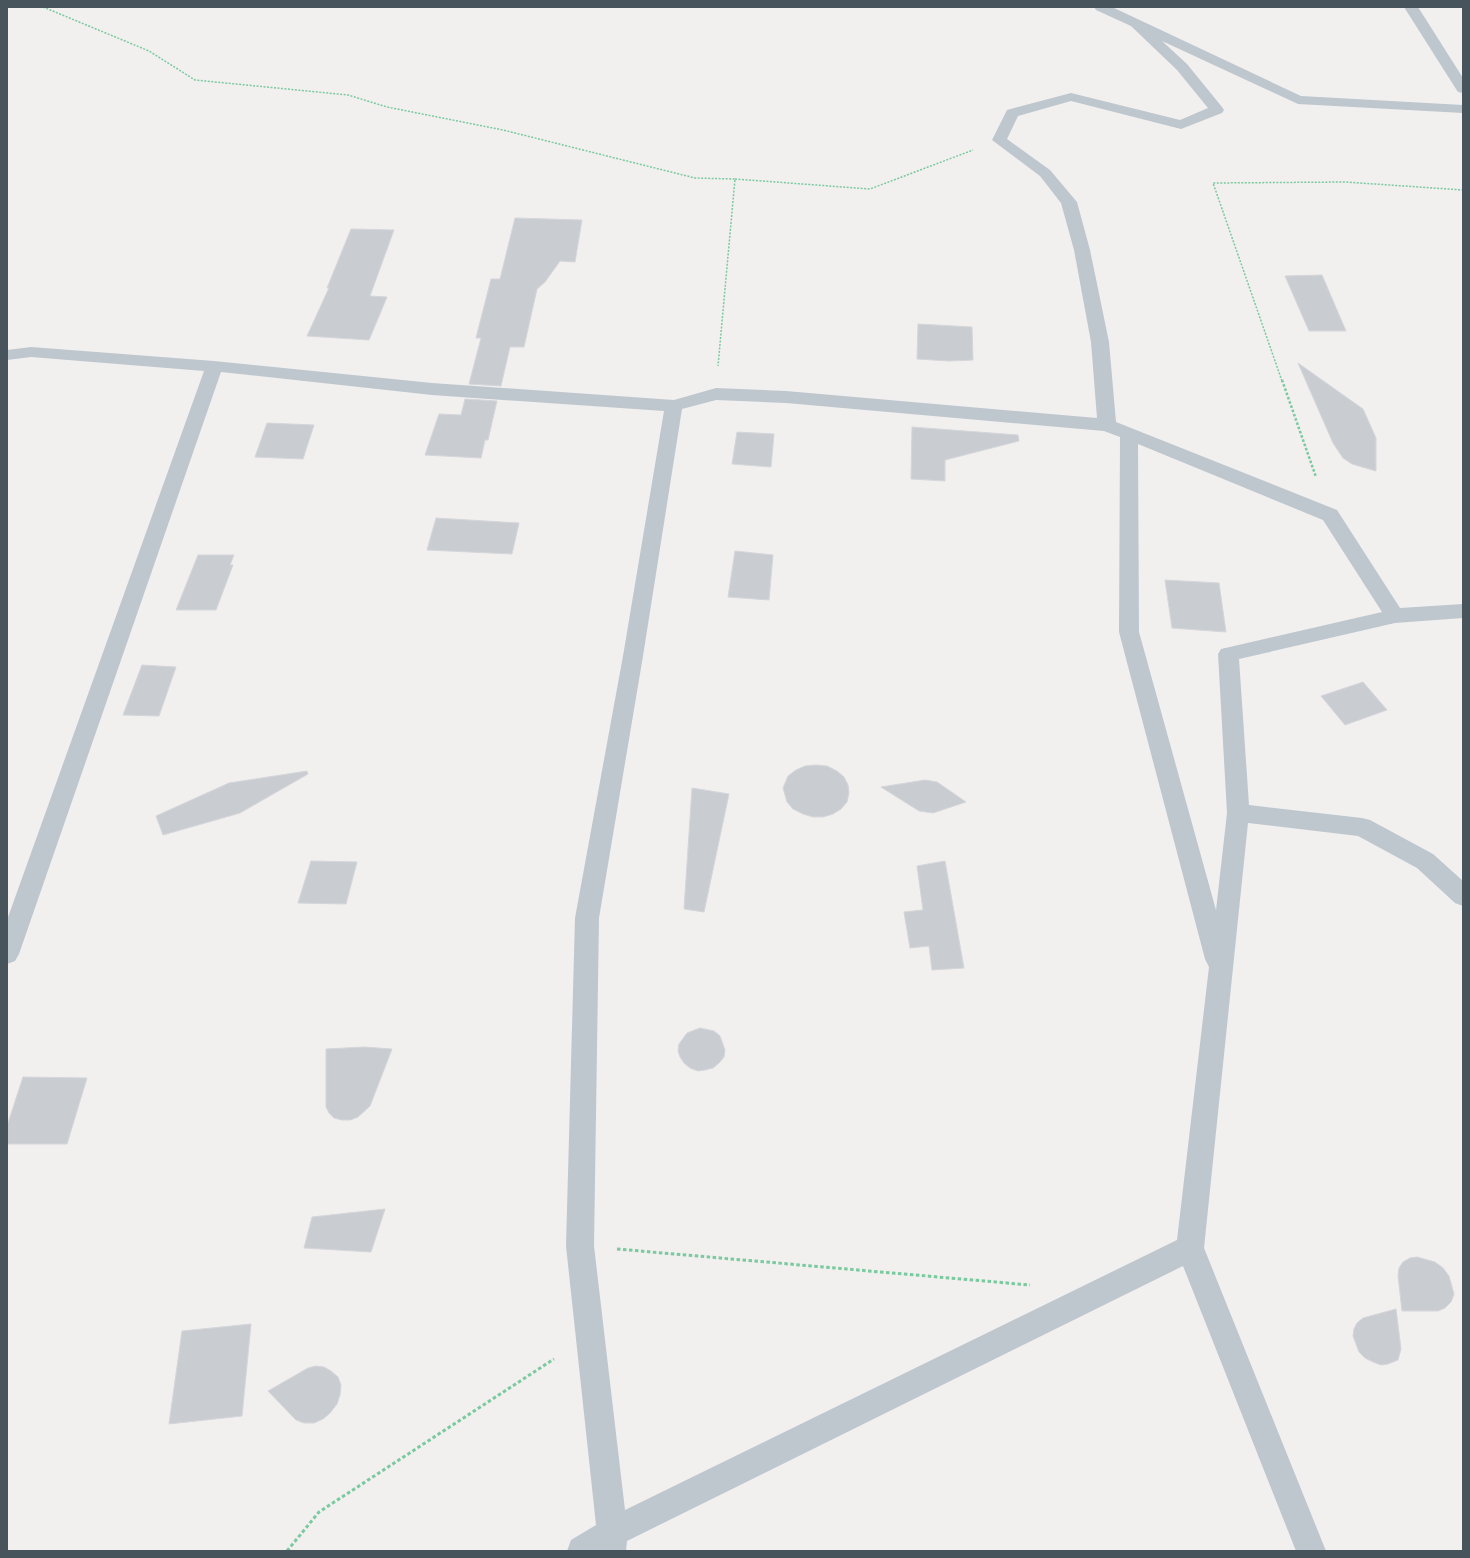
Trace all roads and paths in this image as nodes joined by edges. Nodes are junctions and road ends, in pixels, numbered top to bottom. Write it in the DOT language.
graph roads {
  1 [pos="43,7"];
  2 [pos="1100,7"];
  3 [pos="1411,7"];
  4 [pos="1136,24"];
  5 [pos="1463,89"];
  6 [pos="1463,108"];
  7 [pos="999,140"];
  8 [pos="735,179"];
  9 [pos="1463,190"];
  10 [pos="7,355"];
  11 [pos="214,366"];
  12 [pos="716,394"];
  13 [pos="674,406"];
  14 [pos="1107,425"];
  15 [pos="1129,434"];
  16 [pos="1330,515"];
  17 [pos="1463,611"];
  18 [pos="1395,616"];
  19 [pos="1238,813"];
  20 [pos="1463,896"];
  21 [pos="7,954"];
  22 [pos="1220,972"];
  23 [pos="580,1246"];
  24 [pos="1190,1248"];
  25 [pos="1038,1286"];
  26 [pos="590,1336"];
  27 [pos="611,1541"];
  28 [pos="287,1551"];
  29 [pos="582,1551"];
  30 [pos="1311,1551"];
  1 -- 8 [label="path"];
  2 -- 4 [label="street"];
  3 -- 5 [label="street"];
  4 -- 6 [label="street"];
  4 -- 7 [label="street"];
  7 -- 8 [label="path"];
  7 -- 14 [label="street"];
  8 -- 12 [label="path"];
  9 -- 16 [label="path"];
  10 -- 11 [label="street"];
  11 -- 13 [label="street"];
  11 -- 21 [label="street"];
  12 -- 13 [label="street"];
  12 -- 14 [label="street"];
  13 -- 23 [label="street"];
  14 -- 15 [label="street"];
  15 -- 16 [label="street"];
  15 -- 22 [label="street"];
  16 -- 18 [label="street"];
  17 -- 18 [label="street"];
  18 -- 19 [label="street"];
  19 -- 20 [label="street"];
  19 -- 22 [label="street"];
  22 -- 24 [label="street"];
  23 -- 25 [label="path"];
  23 -- 26 [label="street"];
  24 -- 27 [label="street"];
  24 -- 30 [label="street"];
  26 -- 27 [label="street"];
  26 -- 28 [label="path"];
  27 -- 29 [label="street"];
}
